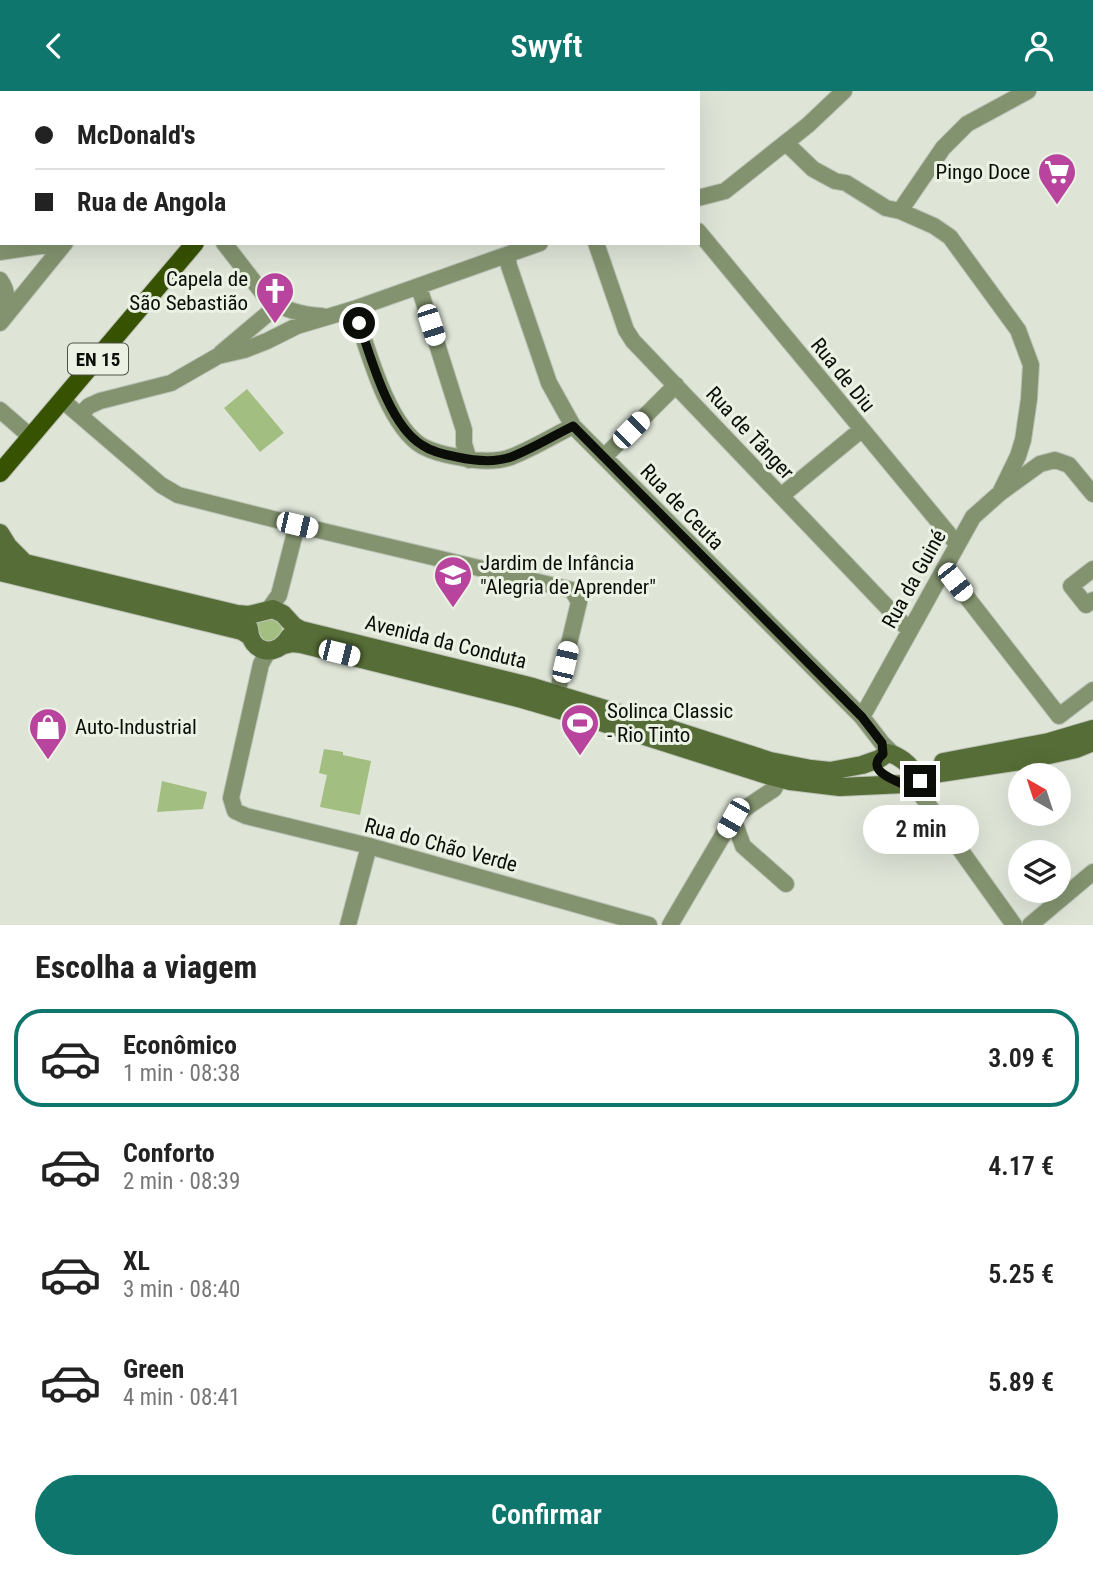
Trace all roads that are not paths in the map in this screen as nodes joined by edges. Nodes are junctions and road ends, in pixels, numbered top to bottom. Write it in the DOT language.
graph roads {
  1 [pos="844,91"];
  2 [pos="1028,91"];
  3 [pos="786,143"];
  4 [pos="700,197"];
  5 [pos="900,211"];
  6 [pos="700,233"];
  7 [pos="49,245"];
  8 [pos="61,245"];
  9 [pos="193,245"];
  10 [pos="226,245"];
  11 [pos="534,245"];
  12 [pos="597,245"];
  13 [pos="0,252"];
  14 [pos="507,255"];
  15 [pos="0,280"];
  16 [pos="419,287"];
  17 [pos="278,305"];
  18 [pos="354,309"];
  19 [pos="328,316"];
  20 [pos="0,321"];
  21 [pos="218,356"];
  22 [pos="676,386"];
  23 [pos="62,400"];
  24 [pos="0,410"];
  25 [pos="79,415"];
  26 [pos="573,426"];
  27 [pos="861,430"];
  28 [pos="31,437"];
  29 [pos="604,457"];
  30 [pos="469,460"];
  31 [pos="0,473"];
  32 [pos="1092,490"];
  33 [pos="1000,493"];
  34 [pos="781,496"];
  35 [pos="297,525"];
  36 [pos="0,533"];
  37 [pos="957,544"];
  38 [pos="0,557"];
  39 [pos="25,563"];
  40 [pos="945,569"];
  41 [pos="1093,569"];
  42 [pos="0,572"];
  43 [pos="1093,600"];
  44 [pos="275,610"];
  45 [pos="909,630"];
  46 [pos="265,648"];
  47 [pos="1093,690"];
  48 [pos="557,694"];
  49 [pos="862,717"];
  50 [pos="1093,729"];
  51 [pos="1093,742"];
  52 [pos="884,753"];
  53 [pos="780,778"];
  54 [pos="912,780"];
  55 [pos="733,818"];
  56 [pos="369,846"];
  57 [pos="1093,872"];
  58 [pos="786,884"];
  59 [pos="348,925"];
  60 [pos="649,925"];
  61 [pos="670,925"];
  62 [pos="1014,925"];
  63 [pos="1030,925"];
  1 -- 3 [label="street"];
  2 -- 5 [label="street"];
  3 -- 4 [label="street"];
  3 -- 5 [label="street"];
  5 -- 33 [label="street"];
  6 -- 27 [label="street, Rua de Diu"];
  7 -- 13 [label="street"];
  8 -- 20 [label="street"];
  9 -- 23 [label="main road, EN 15"];
  10 -- 17 [label="street"];
  11 -- 14 [label="street"];
  12 -- 22 [label="street, Rua de Tânger"];
  14 -- 16 [label="street"];
  14 -- 26 [label="street, Rua de Ceuta"];
  15 -- 20 [label="street"];
  16 -- 18 [label="street"];
  16 -- 30 [label="street"];
  17 -- 19 [label="street"];
  17 -- 21 [label="street"];
  18 -- 19 [label="street"];
  18 -- 30 [label="street"];
  19 -- 21 [label="street"];
  21 -- 25 [label="street"];
  22 -- 29 [label="street"];
  22 -- 34 [label="street, Rua de Tânger"];
  23 -- 25 [label="street"];
  23 -- 28 [label="main road, EN 15"];
  24 -- 28 [label="street"];
  25 -- 35 [label="street"];
  26 -- 29 [label="street, Rua de Ceuta"];
  26 -- 30 [label="street"];
  27 -- 34 [label="street"];
  27 -- 37 [label="street, Rua de Diu"];
  28 -- 31 [label="main road, EN 15"];
  29 -- 49 [label="street, Rua de Ceuta"];
  32 -- 33 [label="street, Rua da Guiné"];
  33 -- 37 [label="street, Rua da Guiné"];
  34 -- 45 [label="street, Rua de Tânger"];
  35 -- 44 [label="street"];
  35 -- 48 [label="street"];
  36 -- 39 [label="main road"];
  37 -- 40 [label="street, Rua da Guiné"];
  38 -- 39 [label="main road, Avenida da Conduta"];
  39 -- 44 [label="main road, Avenida da Conduta"];
  40 -- 45 [label="street, Rua da Guiné"];
  40 -- 47 [label="street"];
  41 -- 43 [label="street"];
  42 -- 46 [label="main road, Avenida da Conduta"];
  44 -- 46 [label="main road"];
  44 -- 46 [label="main road"];
  44 -- 48 [label="main road, Avenida da Conduta"];
  45 -- 49 [label="street, Rua da Guiné"];
  46 -- 53 [label="main road, Avenida da Conduta"];
  46 -- 56 [label="street, Rua do Chão Verde"];
  48 -- 52 [label="main road, Avenida da Conduta"];
  49 -- 52 [label="street, Rua de Ceuta"];
  50 -- 54 [label="main road"];
  51 -- 54 [label="main road"];
  52 -- 54 [label="main road"];
  53 -- 54 [label="main road, Avenida da Conduta"];
  53 -- 55 [label="street"];
  54 -- 62 [label="street"];
  55 -- 58 [label="street"];
  55 -- 61 [label="street"];
  56 -- 59 [label="street"];
  56 -- 60 [label="street, Rua do Chão Verde"];
  57 -- 63 [label="street"];
}
